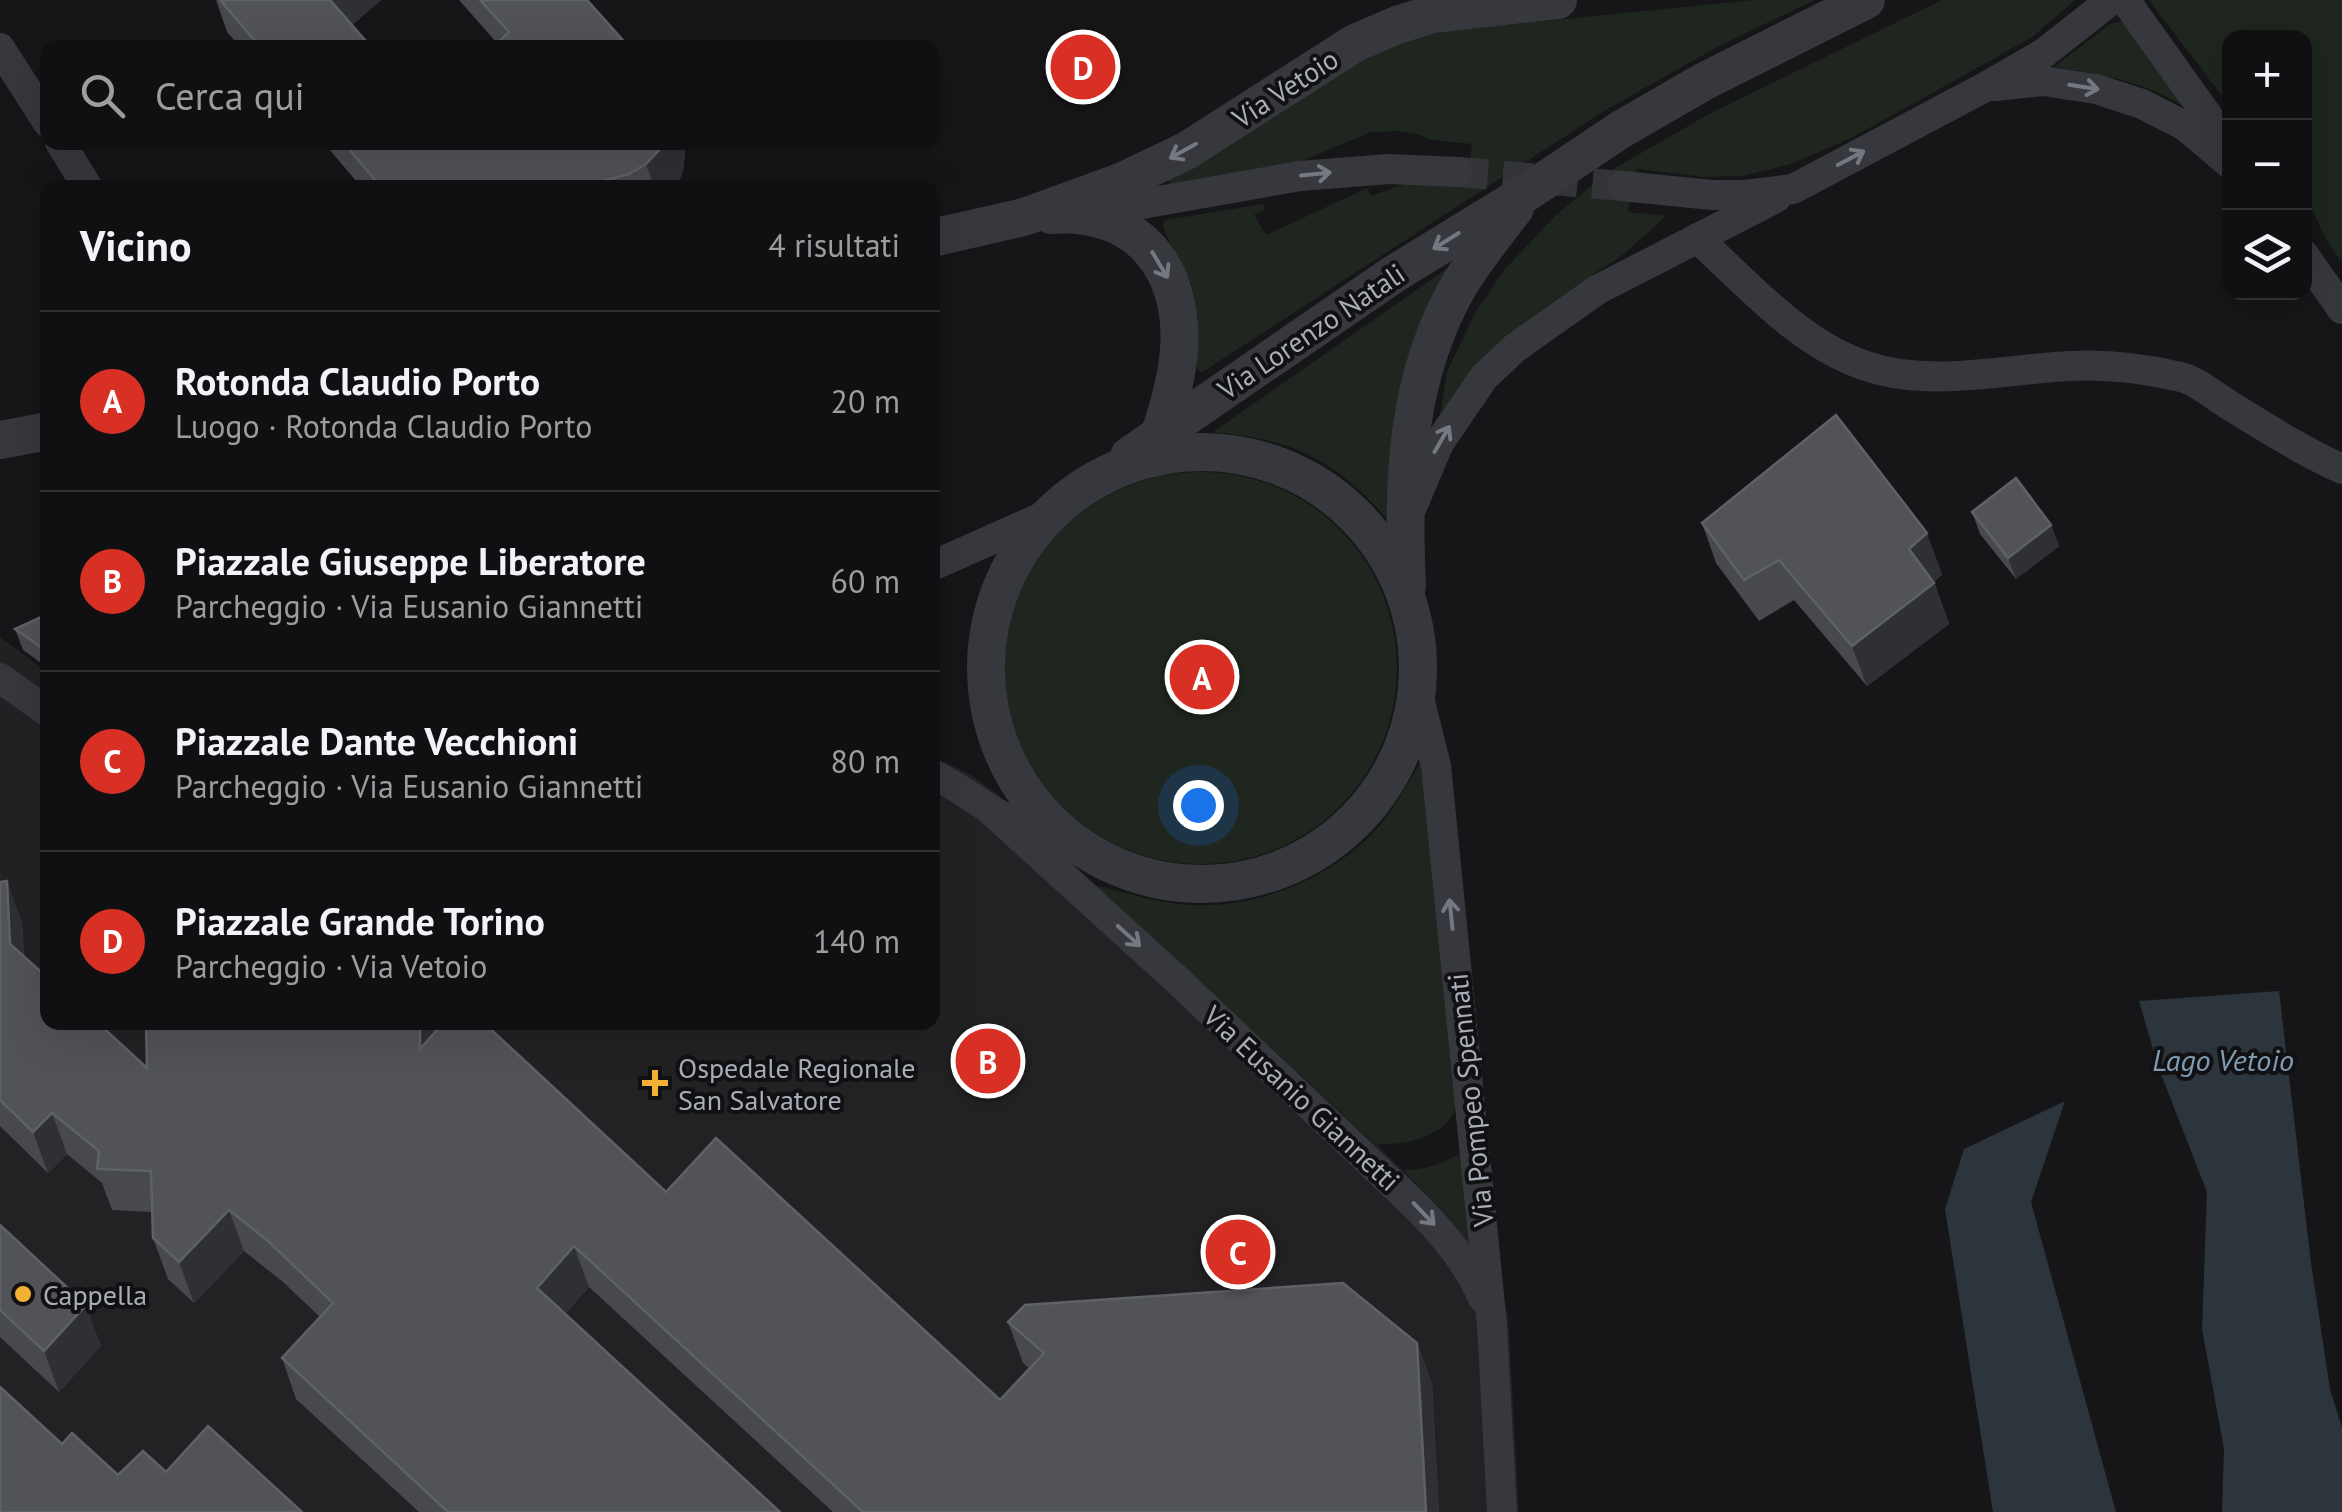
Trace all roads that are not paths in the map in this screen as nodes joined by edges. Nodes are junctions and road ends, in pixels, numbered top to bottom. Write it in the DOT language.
graph roads {
  1 [pos="1423,0"];
  2 [pos="1558,0"];
  3 [pos="1866,0"];
  4 [pos="2108,0"];
  5 [pos="2126,0"];
  6 [pos="1354,43"];
  7 [pos="0,48"];
  8 [pos="1987,86"];
  9 [pos="40,110"];
  10 [pos="2222,136"];
  11 [pos="65,150"];
  12 [pos="2222,157"];
  13 [pos="1458,172"];
  14 [pos="83,180"];
  15 [pos="1622,186"];
  16 [pos="1793,189"];
  17 [pos="1529,190"];
  18 [pos="1082,214"];
  19 [pos="1024,218"];
  20 [pos="940,236"];
  21 [pos="1698,238"];
  22 [pos="2312,266"];
  23 [pos="2342,309"];
  24 [pos="40,432"];
  25 [pos="1160,434"];
  26 [pos="0,440"];
  27 [pos="2342,469"];
  28 [pos="1097,478"];
  29 [pos="1049,514"];
  30 [pos="1404,529"];
  31 [pos="941,561"];
  32 [pos="1408,600"];
  33 [pos="0,678"];
  34 [pos="1418,690"];
  35 [pos="40,706"];
  36 [pos="940,778"];
  37 [pos="989,809"];
  38 [pos="1060,840"];
  39 [pos="1082,894"];
  40 [pos="1492,1325"];
  41 [pos="1502,1512"];
  1 -- 6 [label="street"];
  2 -- 6 [label="street, Via Vetoio"];
  3 -- 17 [label="street, Via Lorenzo Natali"];
  4 -- 8 [label="street"];
  5 -- 10 [label="street"];
  6 -- 19 [label="street, Via Vetoio, one-way"];
  7 -- 9 [label="street"];
  8 -- 12 [label="street, one-way"];
  16 -- 8 [label="street, one-way"];
  11 -- 14 [label="street"];
  18 -- 13 [label="street, one-way"];
  15 -- 16 [label="street"];
  16 -- 21 [label="street"];
  17 -- 25 [label="street, Via Lorenzo Natali, one-way"];
  17 -- 30 [label="street, Via Lorenzo Natali"];
  18 -- 19 [label="street, Via Vetoio"];
  18 -- 25 [label="street, Via Vetoio, one-way"];
  19 -- 20 [label="street, Via Vetoio"];
  21 -- 27 [label="street"];
  30 -- 21 [label="street, one-way"];
  22 -- 23 [label="street"];
  24 -- 26 [label="street"];
  25 -- 28 [label="street, Via Lorenzo Natali"];
  28 -- 29 [label="street"];
  28 -- 32 [label="street"];
  29 -- 31 [label="street"];
  29 -- 38 [label="street"];
  30 -- 32 [label="street, Via Lorenzo Natali"];
  32 -- 34 [label="street"];
  33 -- 35 [label="street"];
  34 -- 38 [label="street"];
  40 -- 34 [label="street, Via Pompeo Spennati, one-way"];
  36 -- 37 [label="street"];
  37 -- 38 [label="street"];
  37 -- 39 [label="street, Via Eusanio Giannetti"];
  38 -- 39 [label="street, Via Eusanio Giannetti"];
  39 -- 40 [label="street, Via Eusanio Giannetti, one-way"];
  40 -- 41 [label="street, Via Pompeo Spennati"];
}
